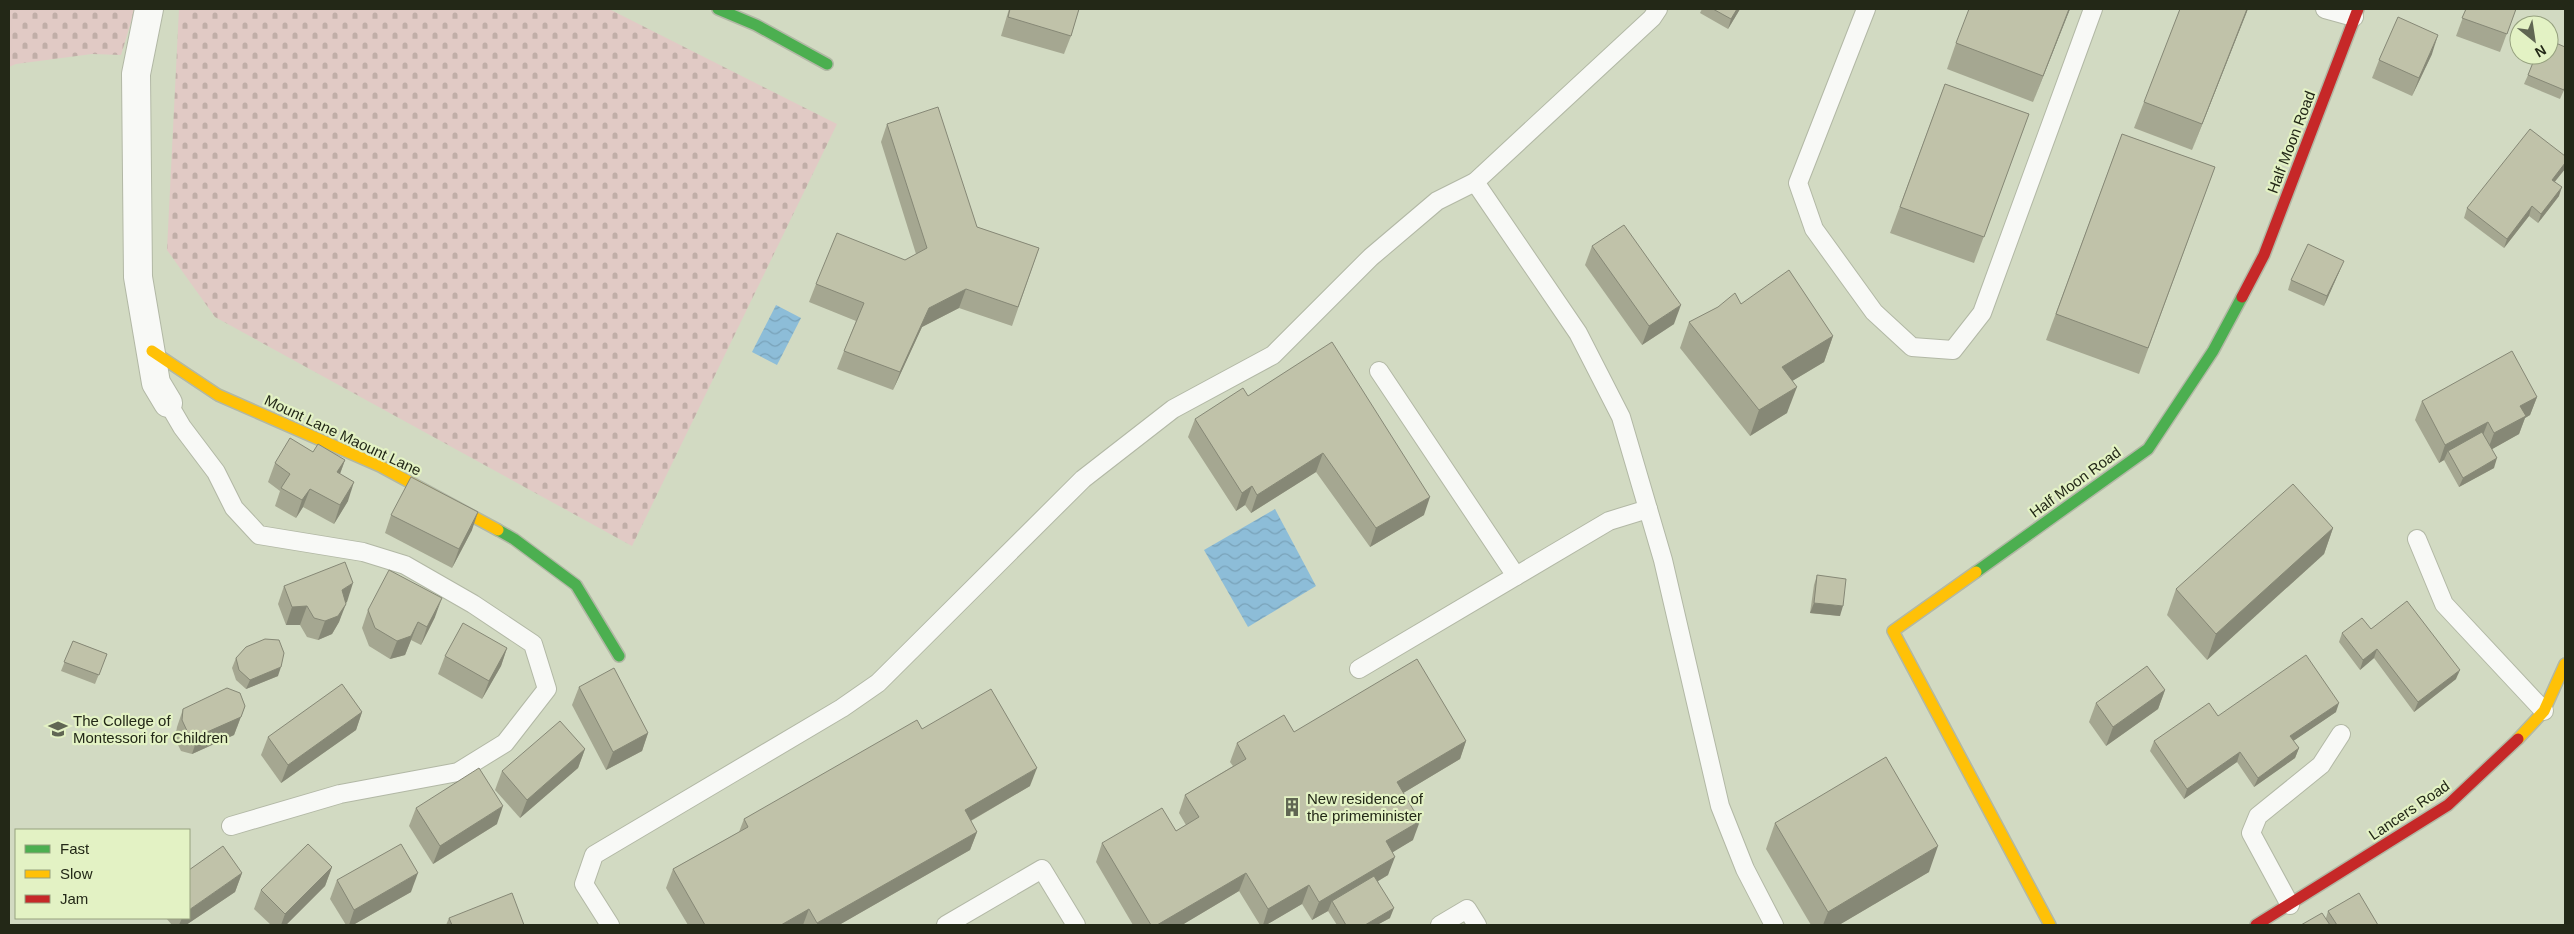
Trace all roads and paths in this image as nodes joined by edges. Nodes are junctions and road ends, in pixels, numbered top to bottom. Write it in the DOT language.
graph roads {
  1 [pos="149,9"];
  2 [pos="718,9"];
  3 [pos="1658,9"];
  4 [pos="1866,9"];
  5 [pos="2093,9"];
  6 [pos="2325,9"];
  7 [pos="2356,13"];
  8 [pos="827,64"];
  9 [pos="1475,182"];
  10 [pos="152,351"];
  11 [pos="1379,372"];
  12 [pos="168,404"];
  13 [pos="1648,509"];
  14 [pos="2417,539"];
  15 [pos="1516,576"];
  16 [pos="618,656"];
  17 [pos="2565,664"];
  18 [pos="1359,669"];
  19 [pos="2544,711"];
  20 [pos="2341,734"];
  21 [pos="231,826"];
  22 [pos="2290,906"];
  23 [pos="610,925"];
  24 [pos="946,925"];
  25 [pos="1076,925"];
  26 [pos="1440,925"];
  27 [pos="1478,925"];
  28 [pos="1774,925"];
  29 [pos="2050,925"];
  30 [pos="2256,925"];
  1 -- 10 [label="street"];
  2 -- 8 [label="street"];
  3 -- 9 [label="lane"];
  4 -- 5 [label="lane"];
  6 -- 7 [label="lane"];
  7 -- 29 [label="street, Half Moon Road"];
  9 -- 13 [label="lane"];
  9 -- 23 [label="lane"];
  10 -- 12 [label="street"];
  10 -- 16 [label="street, Mount Lane Maount Lane"];
  11 -- 15 [label="lane"];
  12 -- 21 [label="lane"];
  13 -- 15 [label="lane"];
  13 -- 28 [label="lane"];
  14 -- 19 [label="lane"];
  15 -- 18 [label="lane"];
  17 -- 19 [label="street, Lancers Road"];
  19 -- 22 [label="street, Lancers Road"];
  20 -- 22 [label="lane"];
  22 -- 30 [label="street, Lancers Road"];
  24 -- 25 [label="lane"];
  26 -- 27 [label="lane"];
}
